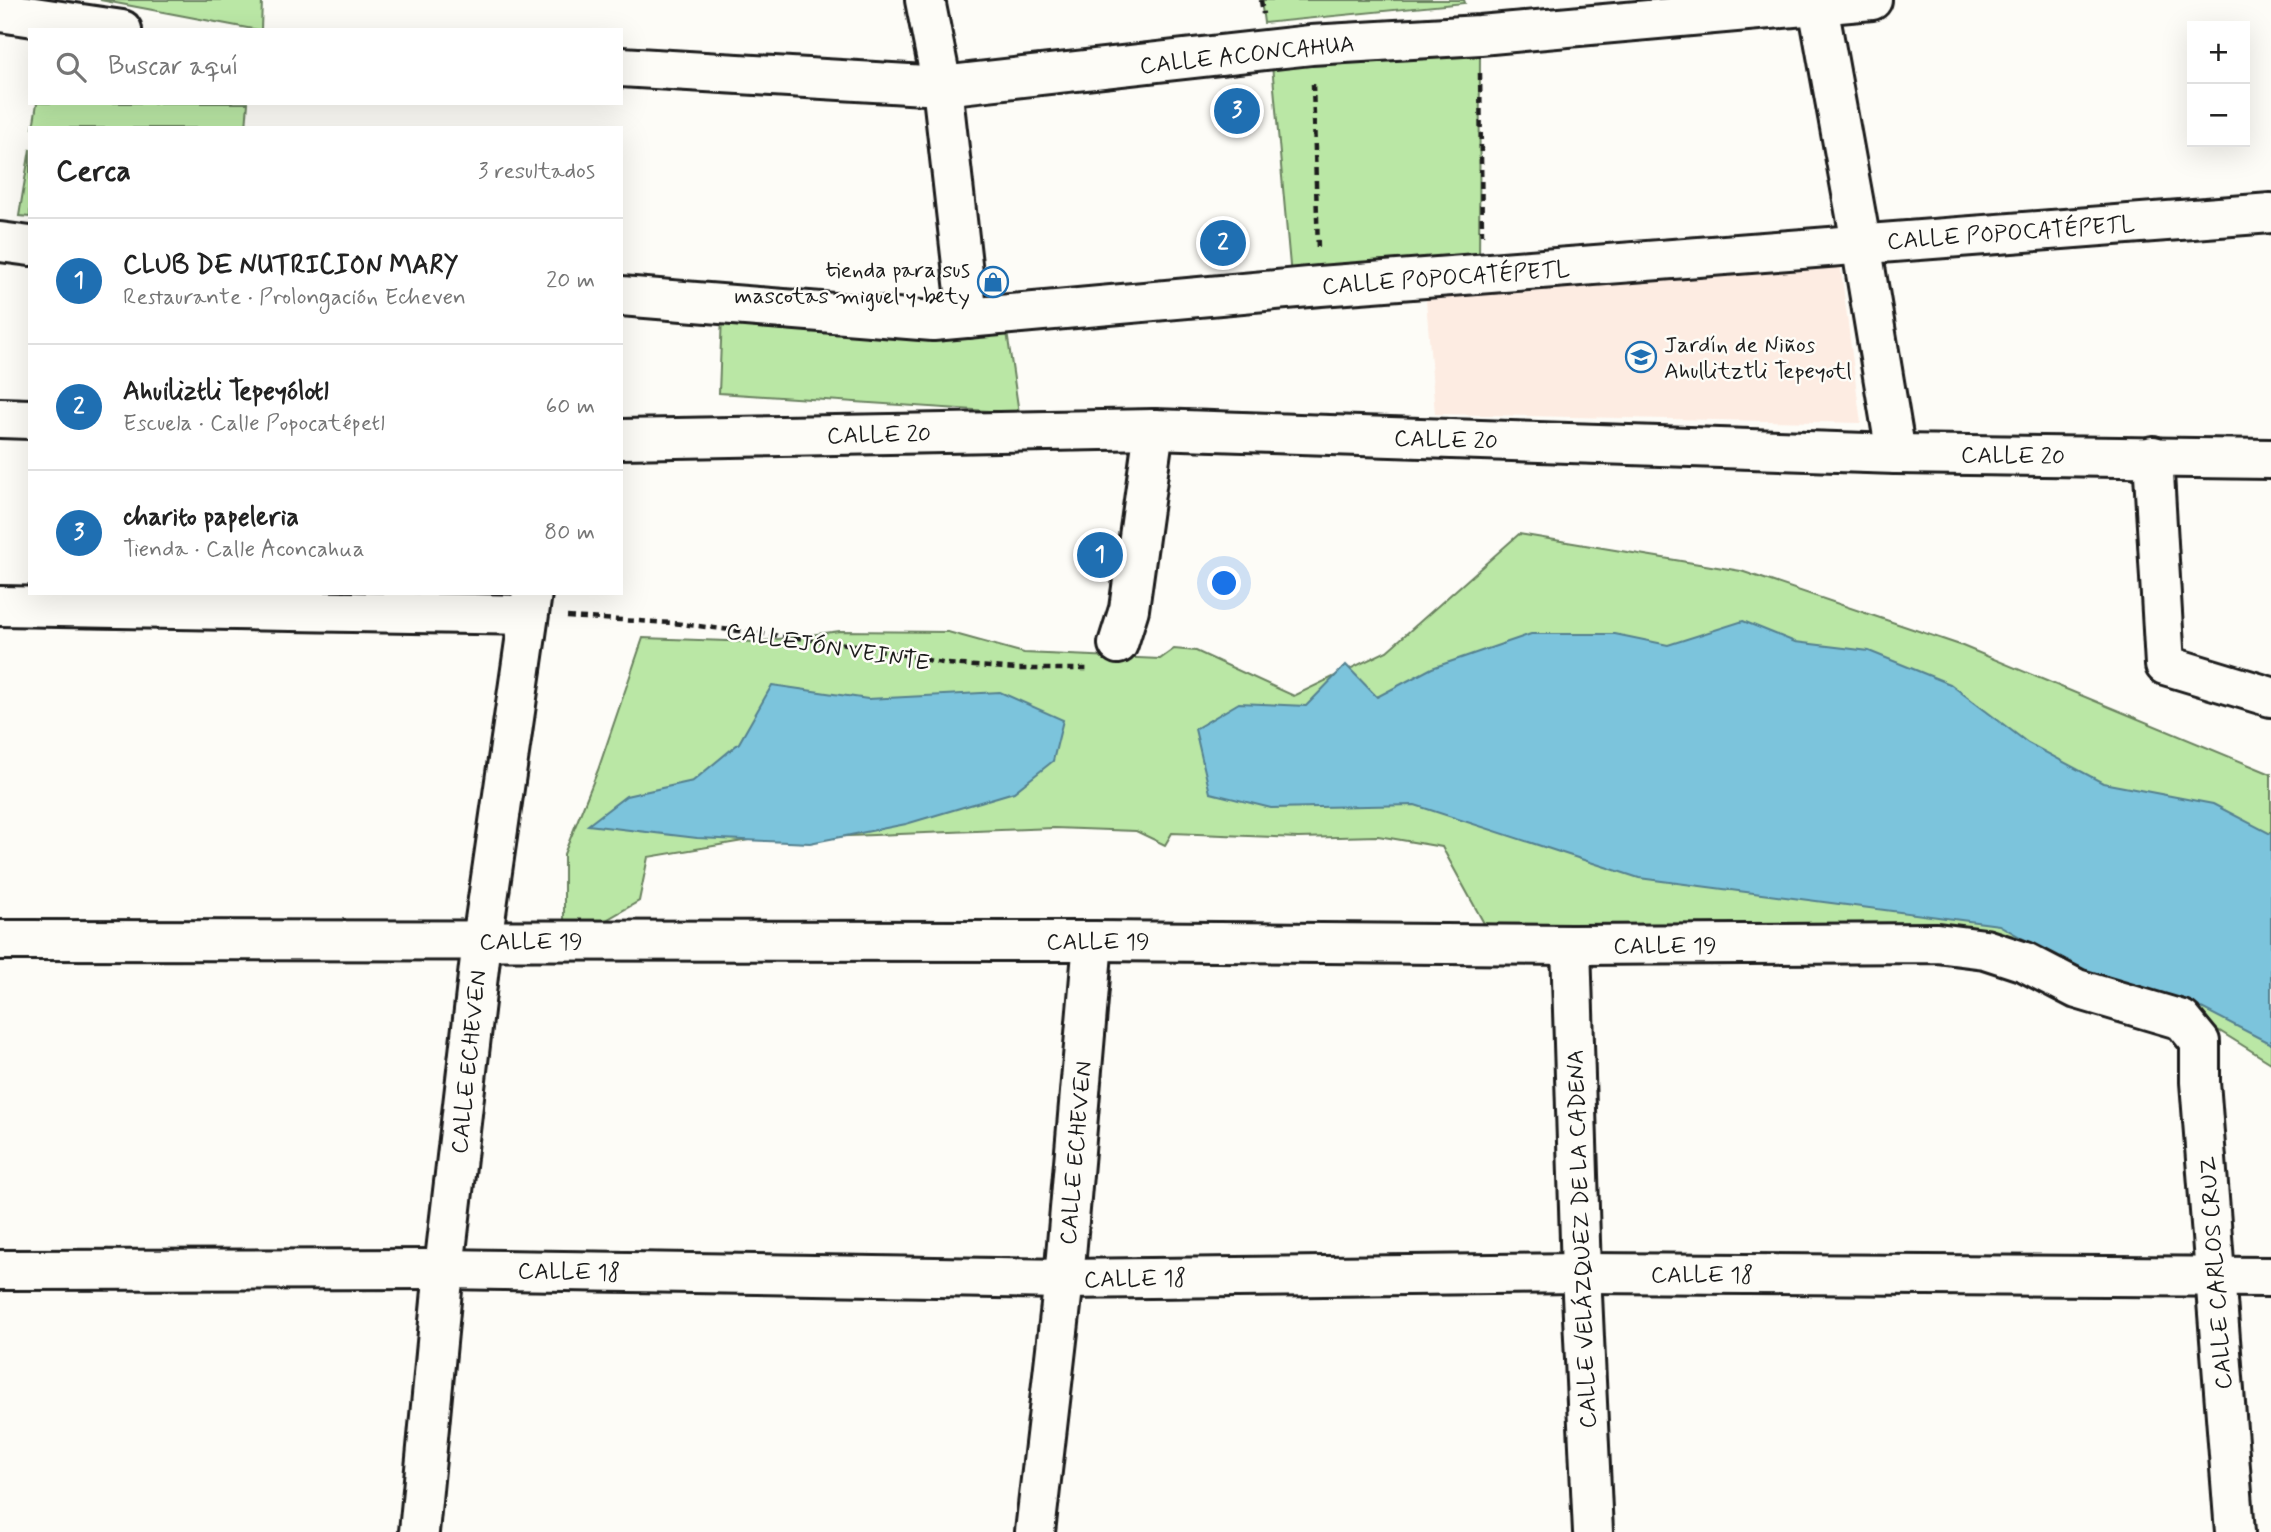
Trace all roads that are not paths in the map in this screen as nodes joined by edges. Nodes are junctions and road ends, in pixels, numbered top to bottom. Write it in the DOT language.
graph roads {
  1 [pos="925,0"];
  2 [pos="1872,0"];
  3 [pos="1818,3"];
  4 [pos="0,12"];
  5 [pos="108,28"];
  6 [pos="623,66"];
  7 [pos="942,86"];
  8 [pos="2271,213"];
  9 [pos="0,242"];
  10 [pos="1861,243"];
  11 [pos="28,246"];
  12 [pos="623,296"];
  13 [pos="968,318"];
  14 [pos="0,418"];
  15 [pos="28,419"];
  16 [pos="1154,429"];
  17 [pos="2271,432"];
  18 [pos="623,439"];
  19 [pos="1896,454"];
  20 [pos="2153,456"];
  21 [pos="2193,458"];
  22 [pos="2271,458"];
  23 [pos="530,604"];
  24 [pos="0,606"];
  25 [pos="1118,644"];
  26 [pos="2271,697"];
  27 [pos="0,940"];
  28 [pos="481,941"];
  29 [pos="1093,941"];
  30 [pos="1571,945"];
  31 [pos="2182,1020"];
  32 [pos="444,1269"];
  33 [pos="0,1270"];
  34 [pos="1581,1273"];
  35 [pos="2215,1277"];
  36 [pos="2271,1277"];
  37 [pos="1064,1279"];
  38 [pos="419,1532"];
  39 [pos="1035,1532"];
  40 [pos="1593,1532"];
  41 [pos="2235,1532"];
  1 -- 7 [label="street"];
  2 -- 3 [label="street, CALLE ACONCAHUA"];
  3 -- 7 [label="street, CALLE ACONCAHUA"];
  3 -- 10 [label="street"];
  4 -- 5 [label="street"];
  6 -- 7 [label="street, CALLE ACONCAHUA"];
  7 -- 13 [label="street"];
  8 -- 10 [label="street, CALLE POPOCATÉPETL"];
  9 -- 11 [label="street"];
  10 -- 13 [label="street, CALLE POPOCATÉPETL"];
  10 -- 19 [label="street"];
  12 -- 13 [label="street, CALLE POPOCATÉPETL"];
  14 -- 15 [label="street"];
  16 -- 18 [label="street, CALLE 20"];
  16 -- 19 [label="street, CALLE 20"];
  16 -- 25 [label="street"];
  17 -- 21 [label="street"];
  19 -- 20 [label="street, CALLE 20"];
  20 -- 21 [label="street, CALLE 20"];
  20 -- 26 [label="street"];
  21 -- 22 [label="street, CALLE 20"];
  23 -- 24 [label="street"];
  23 -- 28 [label="street, CALLE ECHEVEN"];
  27 -- 28 [label="street, CALLE 19"];
  28 -- 29 [label="street, CALLE 19"];
  28 -- 32 [label="street, CALLE ECHEVEN"];
  29 -- 30 [label="street, CALLE 19"];
  29 -- 37 [label="street, CALLE ECHEVEN"];
  30 -- 31 [label="street, CALLE 19"];
  30 -- 34 [label="street, CALLE VELÁZQUEZ DE LA CADENA"];
  31 -- 35 [label="street, CALLE CARLOS CRUZ"];
  32 -- 33 [label="street, CALLE 18"];
  32 -- 37 [label="street, CALLE 18"];
  32 -- 38 [label="street, CALLE ECHEVEN"];
  34 -- 35 [label="street, CALLE 18"];
  34 -- 37 [label="street, CALLE 18"];
  34 -- 40 [label="street, CALLE VELÁZQUEZ DE LA CADENA"];
  35 -- 36 [label="street, CALLE 18"];
  35 -- 41 [label="street, CALLE CARLOS CRUZ"];
  37 -- 39 [label="street, CALLE ECHEVEN"];
}
